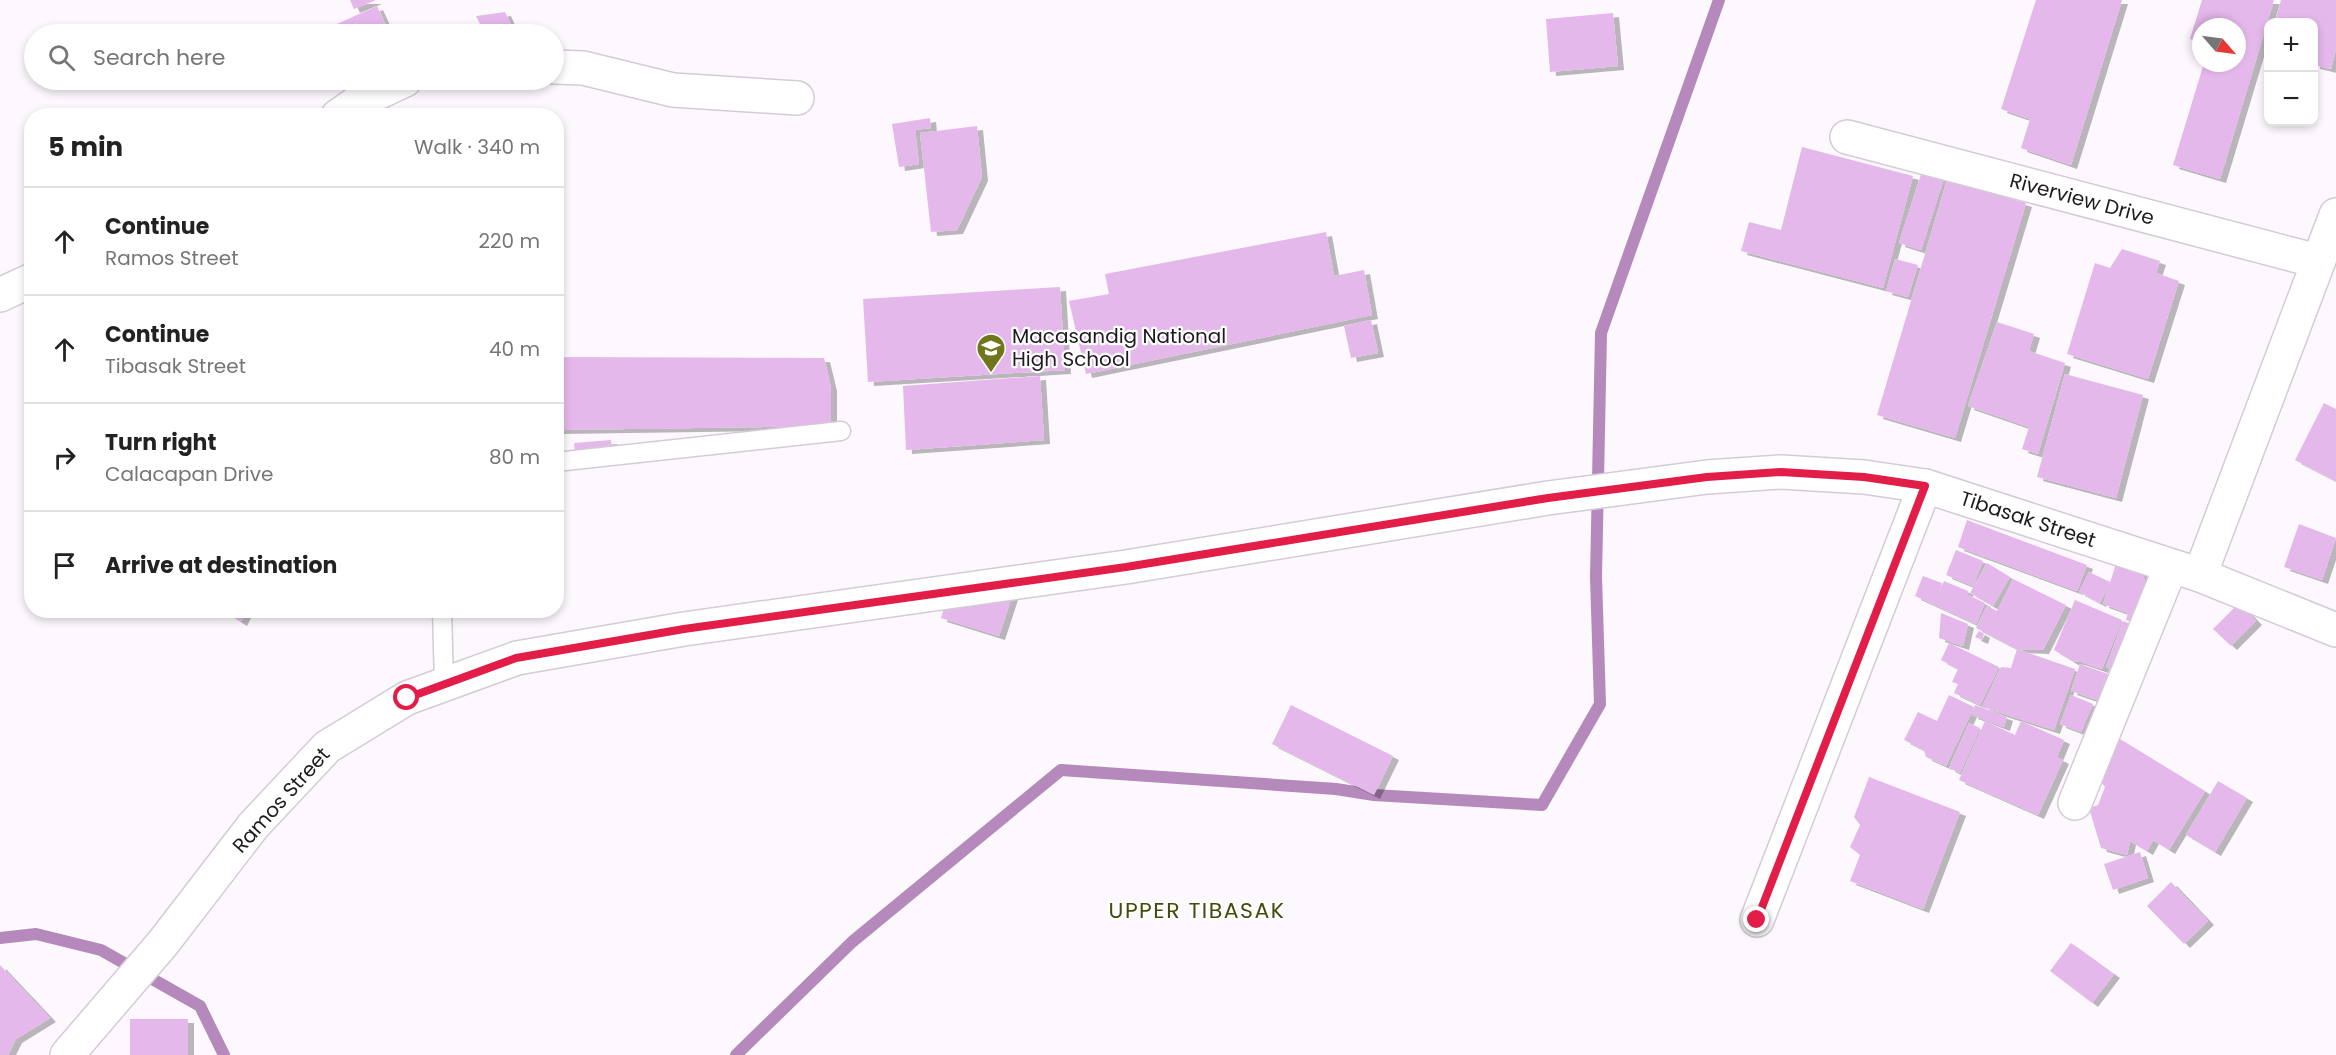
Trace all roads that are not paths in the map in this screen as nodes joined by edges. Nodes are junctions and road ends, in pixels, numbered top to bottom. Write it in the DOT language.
graph roads {
  1 [pos="564,67"];
  2 [pos="384,90"];
  3 [pos="797,98"];
  4 [pos="349,108"];
  5 [pos="1847,137"];
  6 [pos="2336,215"];
  7 [pos="2317,261"];
  8 [pos="24,284"];
  9 [pos="0,295"];
  10 [pos="841,431"];
  11 [pos="564,461"];
  12 [pos="1707,477"];
  13 [pos="1925,486"];
  14 [pos="2186,570"];
  15 [pos="442,618"];
  16 [pos="2336,630"];
  17 [pos="444,685"];
  18 [pos="2075,803"];
  19 [pos="1757,920"];
  20 [pos="67,1055"];
  1 -- 3 [label="street"];
  2 -- 4 [label="street"];
  5 -- 7 [label="street, Riverview Drive"];
  6 -- 7 [label="street"];
  7 -- 14 [label="street"];
  8 -- 9 [label="street"];
  10 -- 11 [label="lane"];
  12 -- 13 [label="street, Tibasak Street"];
  12 -- 17 [label="street, Ramos Street"];
  13 -- 14 [label="street, Tibasak Street"];
  13 -- 19 [label="street"];
  14 -- 16 [label="street, Tibasak Street"];
  14 -- 18 [label="street"];
  15 -- 17 [label="lane"];
  17 -- 20 [label="street, Ramos Street"];
}
